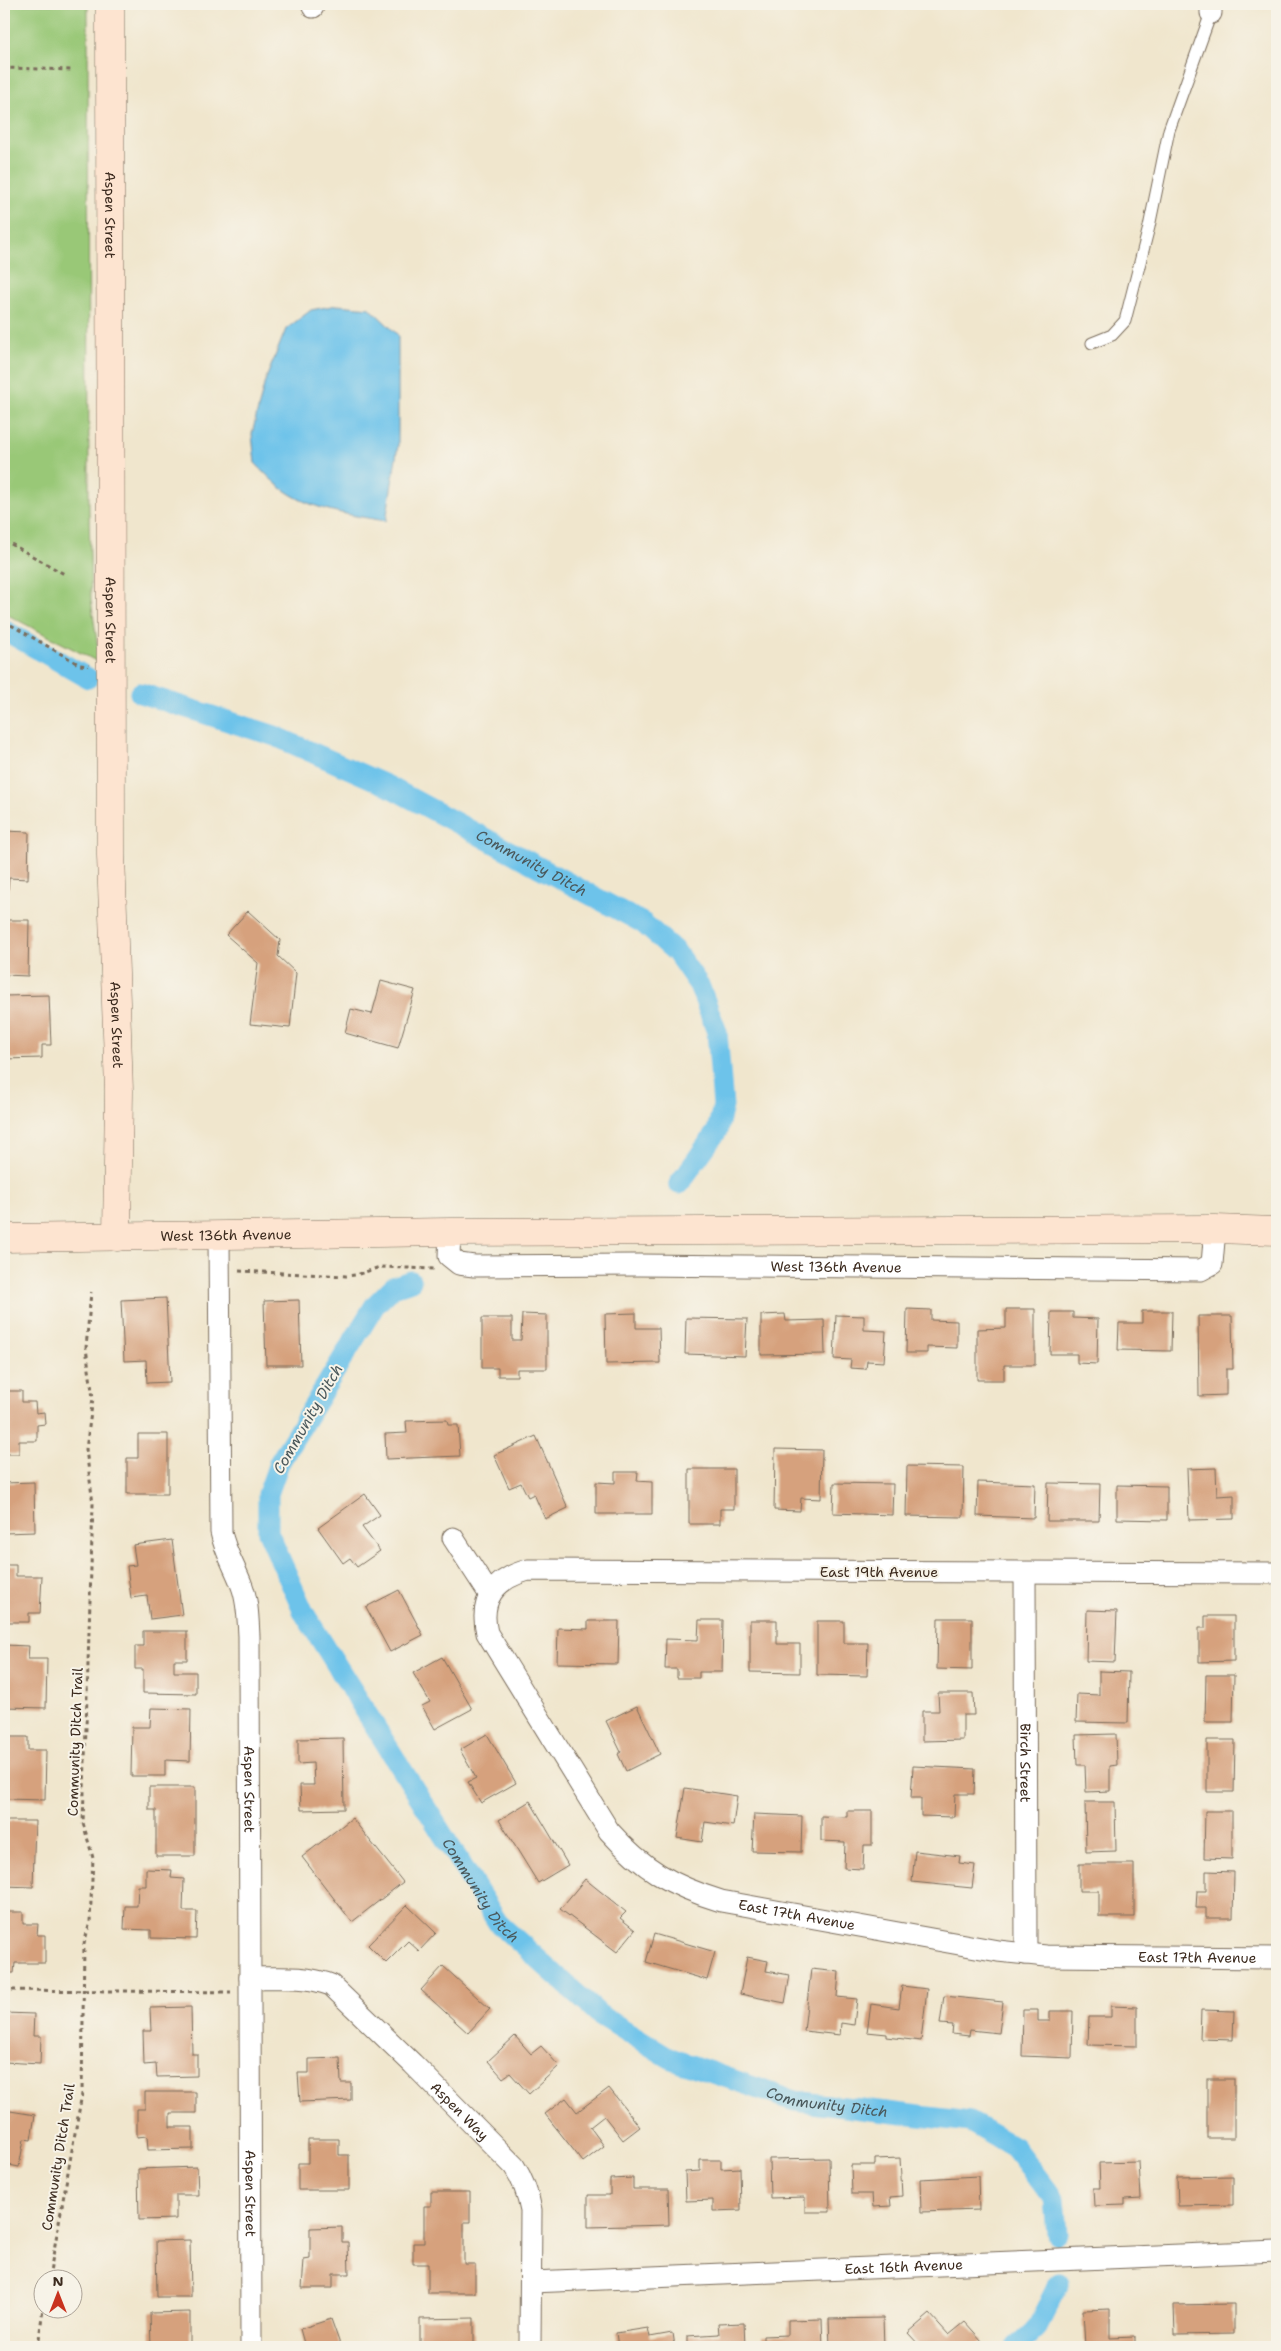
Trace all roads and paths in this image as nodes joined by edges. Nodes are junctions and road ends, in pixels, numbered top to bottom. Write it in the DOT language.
graph roads {
  1 [pos="110,4"];
  2 [pos="1211,9"];
  3 [pos="4,66"];
  4 [pos="74,70"];
  5 [pos="1092,342"];
  6 [pos="4,540"];
  7 [pos="66,575"];
  8 [pos="4,621"];
  9 [pos="94,667"];
  10 [pos="1215,1229"];
  11 [pos="1277,1231"];
  12 [pos="450,1232"];
  13 [pos="220,1236"];
  14 [pos="117,1237"];
  15 [pos="4,1238"];
  16 [pos="237,1270"];
  17 [pos="439,1270"];
  18 [pos="91,1292"];
  19 [pos="453,1538"];
  20 [pos="1025,1573"];
  21 [pos="1277,1573"];
  22 [pos="490,1595"];
  23 [pos="1026,1954"];
  24 [pos="1277,1958"];
  25 [pos="250,1985"];
  26 [pos="4,1990"];
  27 [pos="85,1990"];
  28 [pos="1277,2251"];
  29 [pos="51,2268"];
  30 [pos="532,2282"];
  31 [pos="42,2318"];
  32 [pos="38,2347"];
  33 [pos="251,2347"];
  34 [pos="530,2347"];
  1 -- 14 [label="main road, Aspen Street"];
  2 -- 5 [label="lane"];
  3 -- 4 [label="path"];
  6 -- 7 [label="path"];
  8 -- 9 [label="path"];
  10 -- 11 [label="main road, West 136th Avenue"];
  10 -- 12 [label="main road, West 136th Avenue"];
  10 -- 12 [label="street, West 136th Avenue"];
  12 -- 13 [label="main road, West 136th Avenue"];
  13 -- 14 [label="main road, West 136th Avenue"];
  13 -- 25 [label="street, Aspen Street"];
  14 -- 15 [label="main road, West 136th Avenue"];
  16 -- 17 [label="path"];
  18 -- 27 [label="path, Community Ditch Trail"];
  19 -- 22 [label="street"];
  20 -- 21 [label="street, East 19th Avenue"];
  20 -- 22 [label="street, East 19th Avenue"];
  20 -- 23 [label="street, Birch Street"];
  22 -- 23 [label="street, East 17th Avenue"];
  23 -- 24 [label="street, East 17th Avenue"];
  25 -- 27 [label="path"];
  25 -- 30 [label="street, Aspen Way"];
  25 -- 33 [label="street, Aspen Street"];
  26 -- 27 [label="path"];
  27 -- 29 [label="path, Community Ditch Trail"];
  28 -- 30 [label="street, East 16th Avenue"];
  30 -- 34 [label="street, Aspen Way"];
  31 -- 32 [label="path"];
}
